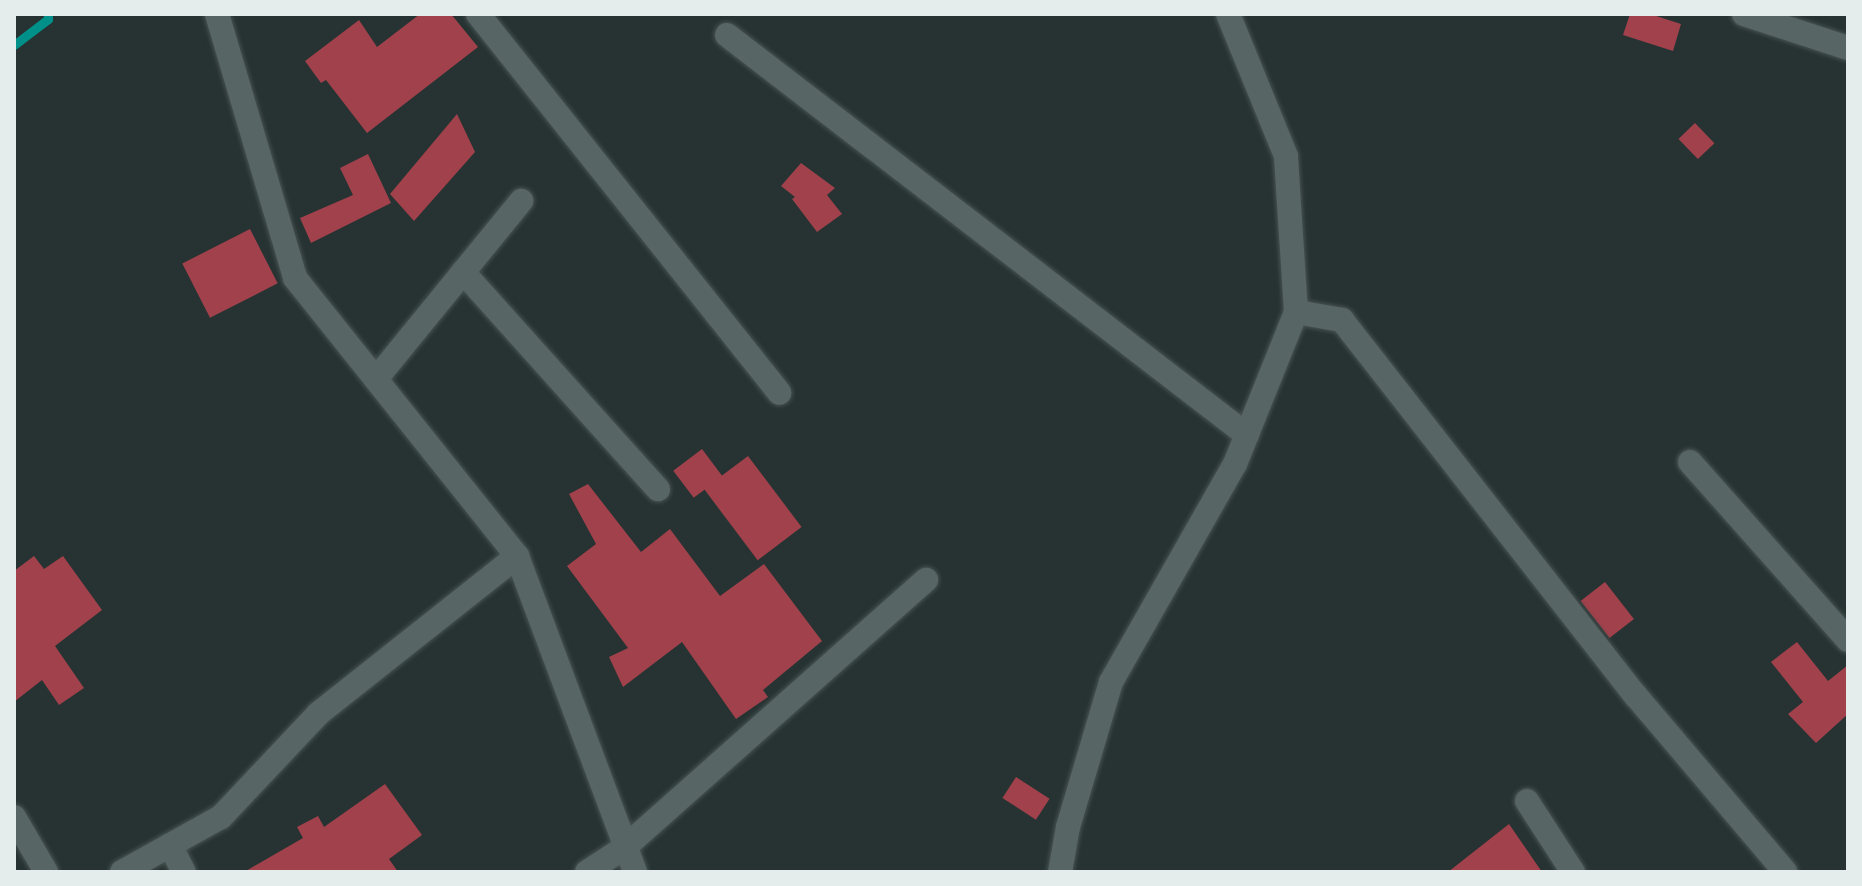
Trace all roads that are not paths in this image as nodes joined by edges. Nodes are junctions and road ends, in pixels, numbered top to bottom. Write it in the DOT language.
graph roads {
  1 [pos="217,14"];
  2 [pos="478,14"];
  3 [pos="1228,14"];
  4 [pos="1744,14"];
  5 [pos="727,35"];
  6 [pos="1848,48"];
  7 [pos="521,201"];
  8 [pos="463,272"];
  9 [pos="1296,312"];
  10 [pos="376,379"];
  11 [pos="779,393"];
  12 [pos="1247,435"];
  13 [pos="1690,462"];
  14 [pos="658,489"];
  15 [pos="517,556"];
  16 [pos="926,580"];
  17 [pos="1848,640"];
  18 [pos="1527,801"];
  19 [pos="14,817"];
  20 [pos="170,845"];
  21 [pos="624,848"];
  22 [pos="46,872"];
  23 [pos="122,872"];
  24 [pos="184,872"];
  25 [pos="587,872"];
  26 [pos="635,872"];
  27 [pos="1060,872"];
  28 [pos="1573,872"];
  29 [pos="1785,872"];
  1 -- 10 [label="street"];
  2 -- 11 [label="street"];
  3 -- 9 [label="street"];
  4 -- 6 [label="street"];
  5 -- 12 [label="street"];
  7 -- 8 [label="street"];
  8 -- 10 [label="street"];
  8 -- 14 [label="street"];
  9 -- 12 [label="street"];
  9 -- 29 [label="street"];
  10 -- 15 [label="street"];
  12 -- 27 [label="street"];
  13 -- 17 [label="street"];
  15 -- 20 [label="street"];
  15 -- 21 [label="street"];
  16 -- 21 [label="street"];
  18 -- 28 [label="street"];
  19 -- 22 [label="street"];
  20 -- 23 [label="street"];
  20 -- 24 [label="street"];
  21 -- 25 [label="street"];
  21 -- 26 [label="street"];
}
